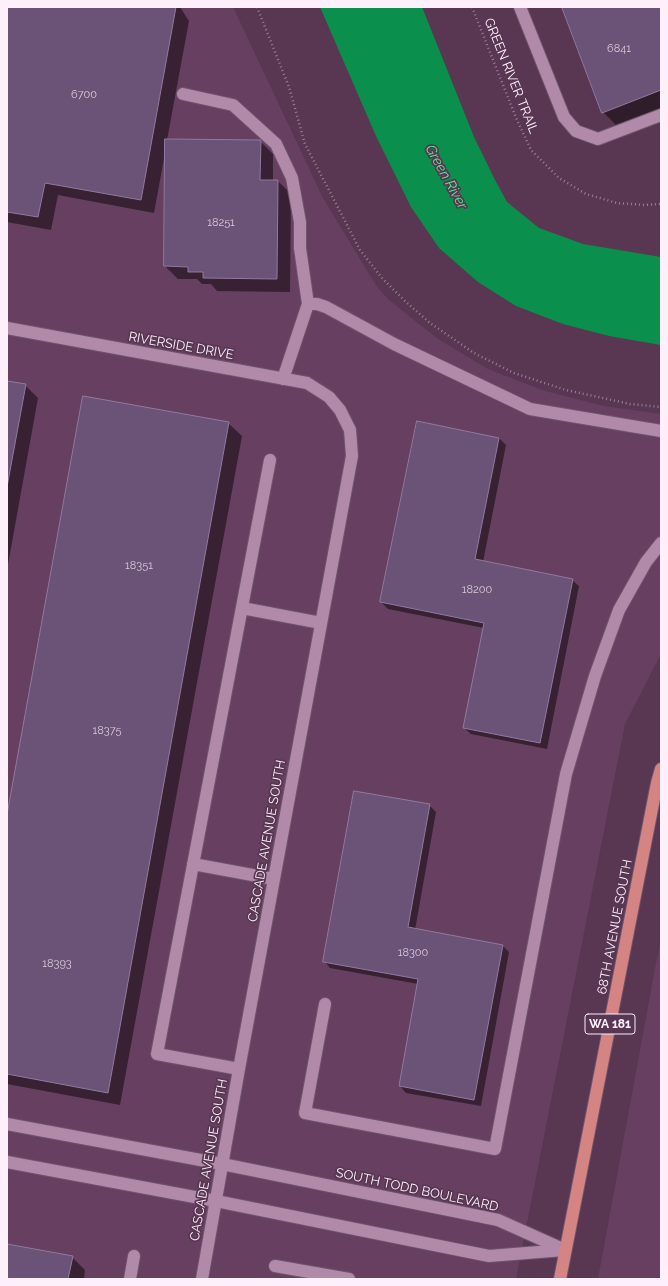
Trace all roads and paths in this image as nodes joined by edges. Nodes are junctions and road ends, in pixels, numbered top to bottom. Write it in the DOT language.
graph roads {
  1 [pos="257,7"];
  2 [pos="472,7"];
  3 [pos="520,7"];
  4 [pos="183,94"];
  5 [pos="661,115"];
  6 [pos="661,204"];
  7 [pos="308,304"];
  8 [pos="7,328"];
  9 [pos="283,379"];
  10 [pos="661,407"];
  11 [pos="340,410"];
  12 [pos="661,431"];
  13 [pos="270,460"];
  14 [pos="661,543"];
  15 [pos="242,608"];
  16 [pos="321,623"];
  17 [pos="661,769"];
  18 [pos="193,864"];
  19 [pos="274,879"];
  20 [pos="325,1004"];
  21 [pos="238,1070"];
  22 [pos="7,1124"];
  23 [pos="7,1162"];
  24 [pos="222,1164"];
  25 [pos="216,1201"];
  26 [pos="565,1250"];
  27 [pos="134,1256"];
  28 [pos="275,1266"];
  29 [pos="130,1279"];
  30 [pos="202,1279"];
  31 [pos="349,1279"];
  32 [pos="560,1279"];
  1 -- 10 [label="path"];
  2 -- 6 [label="path, GREEN RIVER TRAIL"];
  3 -- 5 [label="street"];
  4 -- 7 [label="street"];
  7 -- 9 [label="street"];
  7 -- 12 [label="street"];
  8 -- 9 [label="street, RIVERSIDE DRIVE"];
  9 -- 11 [label="street, RIVERSIDE DRIVE"];
  11 -- 16 [label="street, CASCADE AVENUE SOUTH"];
  13 -- 15 [label="street"];
  14 -- 20 [label="street"];
  15 -- 16 [label="street"];
  15 -- 18 [label="street"];
  16 -- 19 [label="street, CASCADE AVENUE SOUTH"];
  17 -- 26 [label="main road, 68TH AVENUE SOUTH / WA 181"];
  18 -- 19 [label="street"];
  18 -- 21 [label="street"];
  19 -- 21 [label="street, CASCADE AVENUE SOUTH"];
  21 -- 24 [label="street, CASCADE AVENUE SOUTH"];
  22 -- 24 [label="street, SOUTH TODD BOULEVARD"];
  23 -- 25 [label="street"];
  24 -- 25 [label="street, CASCADE AVENUE SOUTH"];
  24 -- 26 [label="street, SOUTH TODD BOULEVARD"];
  25 -- 26 [label="street"];
  25 -- 30 [label="street, CASCADE AVENUE SOUTH"];
  26 -- 32 [label="main road, 68TH AVENUE SOUTH / WA 181"];
  27 -- 29 [label="street"];
  28 -- 31 [label="street"];
}
